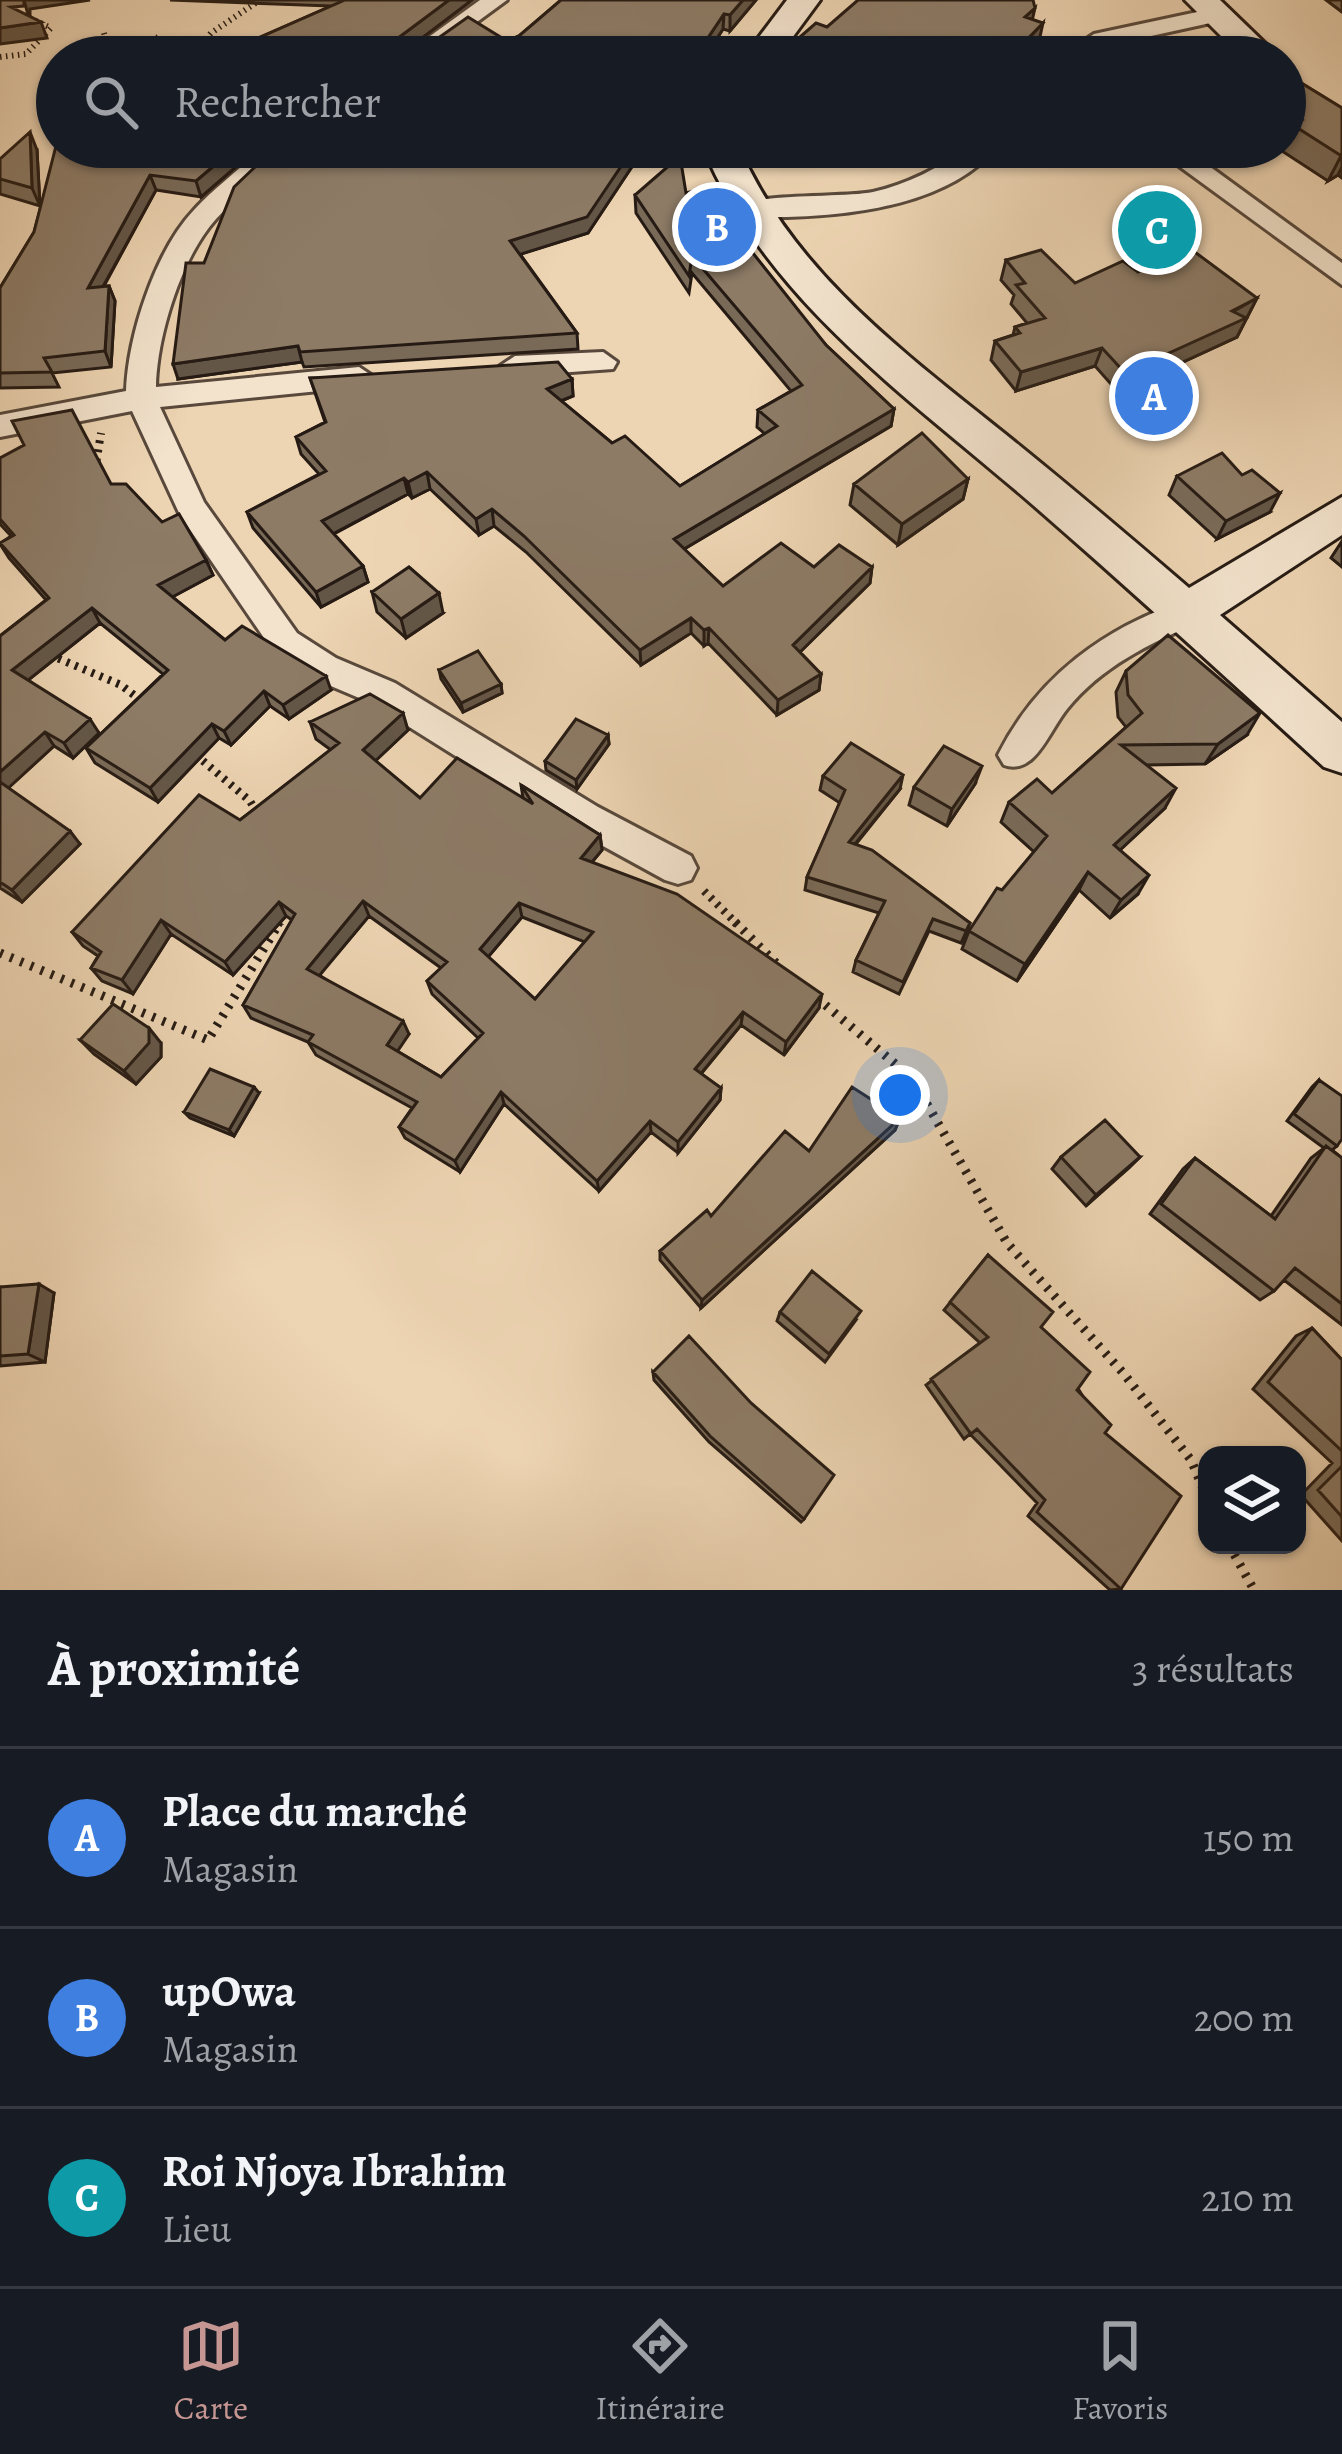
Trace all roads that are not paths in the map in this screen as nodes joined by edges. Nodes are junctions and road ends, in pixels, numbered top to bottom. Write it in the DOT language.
graph roads {
  1 [pos="495,0"];
  2 [pos="804,0"];
  3 [pos="1208,7"];
  4 [pos="443,36"];
  5 [pos="776,36"];
  6 [pos="1112,36"];
  7 [pos="1239,36"];
  8 [pos="256,168"];
  9 [pos="730,168"];
  10 [pos="955,168"];
  11 [pos="1194,168"];
  12 [pos="747,208"];
  13 [pos="1342,277"];
  14 [pos="603,362"];
  15 [pos="495,367"];
  16 [pos="388,374"];
  17 [pos="125,401"];
  18 [pos="0,426"];
  19 [pos="1342,513"];
  20 [pos="1187,613"];
  21 [pos="1342,752"];
  22 [pos="1016,755"];
  23 [pos="678,868"];
  1 -- 4 [label="street"];
  2 -- 5 [label="main road"];
  3 -- 6 [label="street"];
  3 -- 7 [label="main road"];
  8 -- 17 [label="street"];
  9 -- 12 [label="main road"];
  10 -- 12 [label="street"];
  11 -- 13 [label="street"];
  12 -- 20 [label="main road"];
  14 -- 15 [label="street"];
  16 -- 17 [label="street"];
  17 -- 18 [label="street"];
  17 -- 23 [label="street"];
  19 -- 20 [label="main road"];
  20 -- 21 [label="main road"];
  20 -- 22 [label="street"];
}
